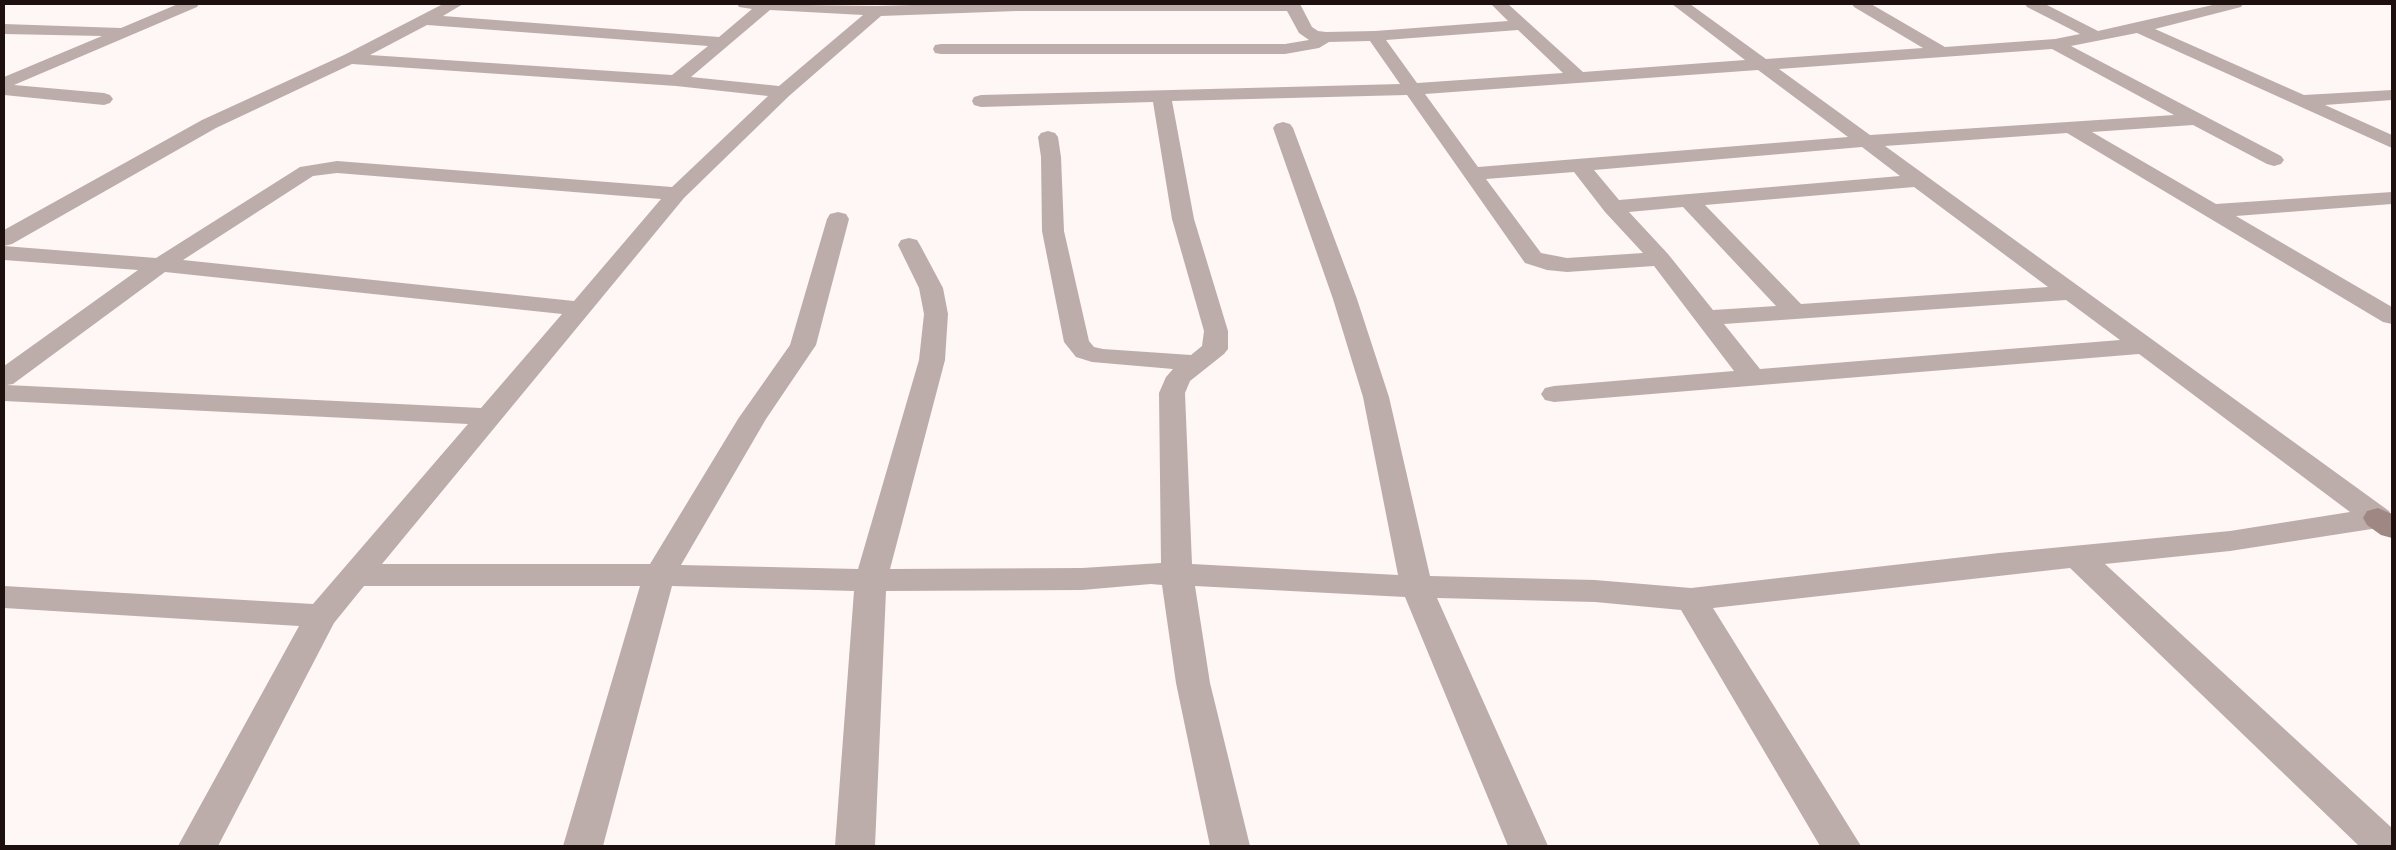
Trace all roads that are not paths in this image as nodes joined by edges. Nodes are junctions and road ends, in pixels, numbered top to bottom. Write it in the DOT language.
graph roads {
  1 [pos="191,4"];
  2 [pos="455,4"];
  3 [pos="745,4"];
  4 [pos="768,4"];
  5 [pos="1499,4"];
  6 [pos="1680,4"];
  7 [pos="1860,4"];
  8 [pos="2033,4"];
  9 [pos="2178,4"];
  10 [pos="2235,4"];
  11 [pos="1292,5"];
  12 [pos="878,11"];
  13 [pos="2199,13"];
  14 [pos="425,20"];
  15 [pos="1522,25"];
  16 [pos="2139,28"];
  17 [pos="4,29"];
  18 [pos="124,32"];
  19 [pos="1375,36"];
  20 [pos="2096,36"];
  21 [pos="1326,37"];
  22 [pos="722,42"];
  23 [pos="2055,44"];
  24 [pos="942,49"];
  25 [pos="1942,52"];
  26 [pos="350,59"];
  27 [pos="1763,64"];
  28 [pos="1578,77"];
  29 [pos="676,81"];
  30 [pos="5,84"];
  31 [pos="1412,89"];
  32 [pos="783,92"];
  33 [pos="2392,95"];
  34 [pos="1162,98"];
  35 [pos="104,99"];
  36 [pos="981,101"];
  37 [pos="2300,101"];
  38 [pos="2196,118"];
  39 [pos="1283,128"];
  40 [pos="2072,128"];
  41 [pos="1048,137"];
  42 [pos="1867,141"];
  43 [pos="2391,143"];
  44 [pos="2274,160"];
  45 [pos="1579,165"];
  46 [pos="1472,174"];
  47 [pos="1920,180"];
  48 [pos="677,194"];
  49 [pos="2392,198"];
  50 [pos="1688,200"];
  51 [pos="1613,207"];
  52 [pos="2213,211"];
  53 [pos="838,219"];
  54 [pos="4,239"];
  55 [pos="909,245"];
  56 [pos="4,252"];
  57 [pos="1660,258"];
  58 [pos="160,265"];
  59 [pos="2072,292"];
  60 [pos="581,310"];
  61 [pos="1795,312"];
  62 [pos="2392,317"];
  63 [pos="1708,318"];
  64 [pos="2145,346"];
  65 [pos="1198,362"];
  66 [pos="4,378"];
  67 [pos="1753,378"];
  68 [pos="4,393"];
  69 [pos="1554,394"];
  70 [pos="491,417"];
  71 [pos="2388,521"];
  72 [pos="2077,556"];
  73 [pos="356,575"];
  74 [pos="659,575"];
  75 [pos="1177,575"];
  76 [pos="871,580"];
  77 [pos="1416,586"];
  78 [pos="6,599"];
  79 [pos="1691,599"];
  80 [pos="321,616"];
  81 [pos="198,846"];
  82 [pos="583,846"];
  83 [pos="855,846"];
  84 [pos="1230,846"];
  85 [pos="1528,846"];
  86 [pos="1841,846"];
  87 [pos="2385,846"];
  1 -- 18 [label="street"];
  2 -- 14 [label="street"];
  3 -- 4 [label="street"];
  4 -- 12 [label="street"];
  4 -- 22 [label="street"];
  5 -- 15 [label="street"];
  6 -- 27 [label="street"];
  7 -- 25 [label="street"];
  8 -- 20 [label="street"];
  9 -- 13 [label="street"];
  10 -- 13 [label="street"];
  11 -- 12 [label="street"];
  11 -- 21 [label="street"];
  12 -- 32 [label="street"];
  13 -- 16 [label="street"];
  14 -- 22 [label="street"];
  14 -- 26 [label="street"];
  15 -- 19 [label="street"];
  15 -- 28 [label="street"];
  16 -- 20 [label="street"];
  16 -- 37 [label="street"];
  17 -- 18 [label="street"];
  18 -- 30 [label="street"];
  19 -- 21 [label="street"];
  19 -- 31 [label="street"];
  20 -- 23 [label="street"];
  21 -- 24 [label="street"];
  22 -- 29 [label="street"];
  23 -- 25 [label="street"];
  23 -- 38 [label="street"];
  25 -- 27 [label="street"];
  26 -- 29 [label="street"];
  26 -- 54 [label="street"];
  27 -- 28 [label="street"];
  27 -- 42 [label="street"];
  28 -- 31 [label="street"];
  29 -- 32 [label="street"];
  30 -- 35 [label="street"];
  31 -- 34 [label="street"];
  31 -- 46 [label="street"];
  32 -- 48 [label="street"];
  33 -- 37 [label="street"];
  34 -- 36 [label="street"];
  34 -- 65 [label="street"];
  37 -- 43 [label="street"];
  38 -- 40 [label="street"];
  38 -- 44 [label="street"];
  39 -- 77 [label="street"];
  40 -- 42 [label="street"];
  40 -- 52 [label="street"];
  41 -- 65 [label="street"];
  42 -- 45 [label="street"];
  42 -- 47 [label="street"];
  45 -- 46 [label="street"];
  45 -- 51 [label="street"];
  46 -- 57 [label="street"];
  47 -- 50 [label="street"];
  47 -- 59 [label="street"];
  48 -- 58 [label="street"];
  48 -- 60 [label="street"];
  49 -- 52 [label="street"];
  50 -- 51 [label="street"];
  50 -- 61 [label="street"];
  51 -- 57 [label="street"];
  52 -- 62 [label="street"];
  53 -- 74 [label="street"];
  55 -- 76 [label="street"];
  56 -- 58 [label="street"];
  57 -- 63 [label="street"];
  58 -- 60 [label="street"];
  58 -- 66 [label="street"];
  59 -- 61 [label="street"];
  59 -- 64 [label="street"];
  60 -- 70 [label="street"];
  61 -- 63 [label="street"];
  63 -- 67 [label="street"];
  64 -- 67 [label="street"];
  64 -- 71 [label="street"];
  65 -- 75 [label="street"];
  67 -- 69 [label="street"];
  68 -- 70 [label="street"];
  70 -- 73 [label="street"];
  71 -- 72 [label="street"];
  72 -- 79 [label="street"];
  72 -- 87 [label="street"];
  73 -- 74 [label="street"];
  73 -- 80 [label="street"];
  74 -- 76 [label="street"];
  74 -- 82 [label="street"];
  75 -- 76 [label="street"];
  75 -- 77 [label="street"];
  75 -- 84 [label="street"];
  76 -- 83 [label="street"];
  77 -- 79 [label="street"];
  77 -- 85 [label="street"];
  78 -- 80 [label="street"];
  79 -- 86 [label="street"];
  80 -- 81 [label="street"];
}
